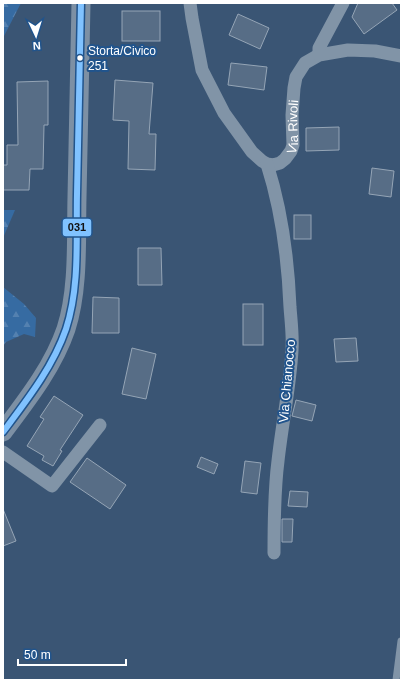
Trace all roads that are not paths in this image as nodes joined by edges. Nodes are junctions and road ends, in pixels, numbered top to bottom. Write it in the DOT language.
graph roads {
  1 [pos="81,3"];
  2 [pos="190,3"];
  3 [pos="343,3"];
  4 [pos="319,56"];
  5 [pos="401,56"];
  6 [pos="267,164"];
  7 [pos="100,425"];
  8 [pos="3,432"];
  9 [pos="3,452"];
  10 [pos="274,552"];
  11 [pos="401,641"];
  12 [pos="396,680"];
  1 -- 8 [label="main road"];
  2 -- 6 [label="street, Via Rivoli"];
  3 -- 4 [label="street"];
  4 -- 5 [label="street, Via Rivoli"];
  4 -- 6 [label="street, Via Rivoli"];
  6 -- 10 [label="street, Via Chianocco"];
  7 -- 9 [label="street"];
  11 -- 12 [label="lane"];
}
